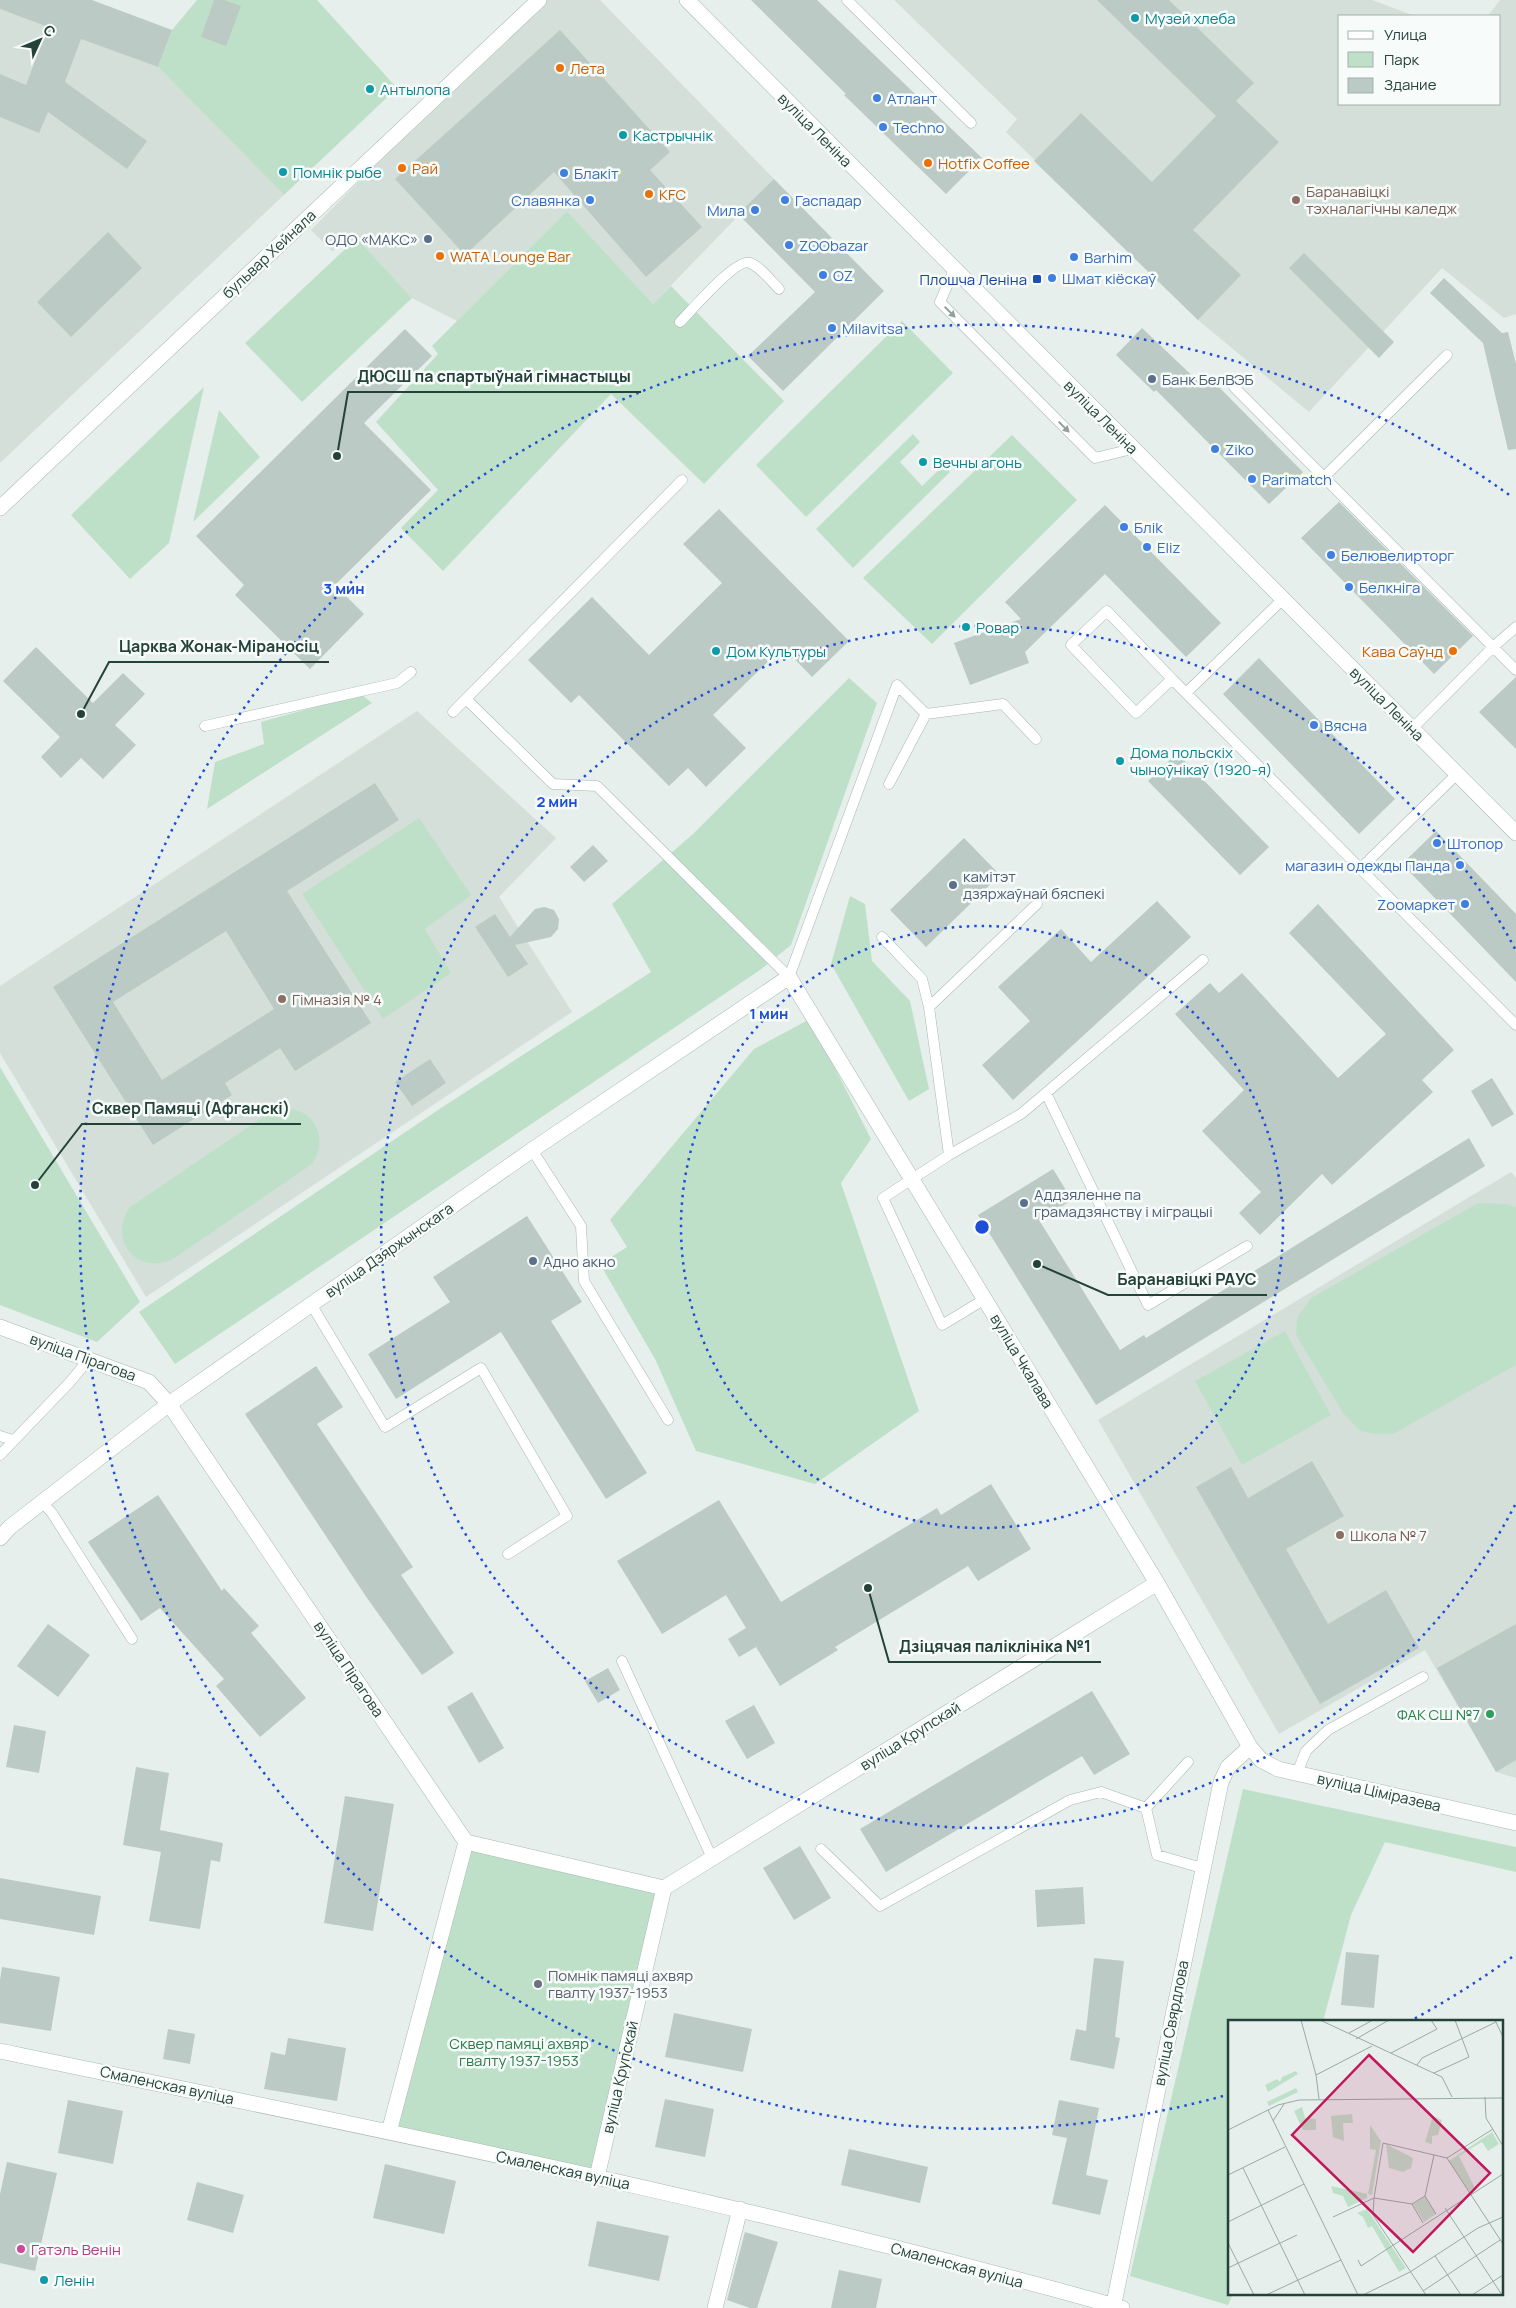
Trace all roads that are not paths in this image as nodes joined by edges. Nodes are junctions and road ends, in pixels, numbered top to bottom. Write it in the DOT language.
graph roads {
  1 [pos="539,0"];
  2 [pos="687,0"];
  3 [pos="847,0"];
  4 [pos="971,122"];
  5 [pos="954,270"];
  6 [pos="779,289"];
  7 [pos="680,322"];
  8 [pos="1447,355"];
  9 [pos="1234,387"];
  10 [pos="1132,450"];
  11 [pos="1324,477"];
  12 [pos="682,480"];
  13 [pos="0,508"];
  14 [pos="1283,599"];
  15 [pos="1516,627"];
  16 [pos="1493,647"];
  17 [pos="1516,670"];
  18 [pos="411,672"];
  19 [pos="1172,679"];
  20 [pos="1186,693"];
  21 [pos="466,698"];
  22 [pos="453,712"];
  23 [pos="926,714"];
  24 [pos="205,726"];
  25 [pos="1412,729"];
  26 [pos="1036,739"];
  27 [pos="1457,774"];
  28 [pos="889,784"];
  29 [pos="1516,833"];
  30 [pos="1360,869"];
  31 [pos="1037,904"];
  32 [pos="882,937"];
  33 [pos="1203,960"];
  34 [pos="789,977"];
  35 [pos="929,1007"];
  36 [pos="1516,1025"];
  37 [pos="1046,1093"];
  38 [pos="532,1150"];
  39 [pos="949,1155"];
  40 [pos="912,1179"];
  41 [pos="1247,1246"];
  42 [pos="985,1299"];
  43 [pos="311,1304"];
  44 [pos="0,1327"];
  45 [pos="89,1358"];
  46 [pos="169,1404"];
  47 [pos="668,1420"];
  48 [pos="0,1436"];
  49 [pos="13,1440"];
  50 [pos="0,1455"];
  51 [pos="42,1502"];
  52 [pos="5,1524"];
  53 [pos="0,1538"];
  54 [pos="508,1554"];
  55 [pos="1157,1583"];
  56 [pos="132,1638"];
  57 [pos="622,1661"];
  58 [pos="1424,1677"];
  59 [pos="1250,1747"];
  60 [pos="1188,1762"];
  61 [pos="1297,1773"];
  62 [pos="1146,1808"];
  63 [pos="1516,1823"];
  64 [pos="466,1842"];
  65 [pos="821,1849"];
  66 [pos="712,1858"];
  67 [pos="1202,1868"];
  68 [pos="664,1888"];
  69 [pos="0,2051"];
  70 [pos="390,2132"];
  71 [pos="597,2177"];
  72 [pos="740,2209"];
  73 [pos="1116,2307"];
  74 [pos="715,2308"];
  1 -- 13 [label="street, бульвар Хейнала"];
  2 -- 5 [label="street, вуліца Леніна"];
  3 -- 4 [label="lane"];
  5 -- 10 [label="street, вуліца Леніна"];
  5 -- 10 [label="lane, one-way"];
  6 -- 7 [label="lane"];
  8 -- 11 [label="lane"];
  9 -- 11 [label="lane"];
  10 -- 14 [label="street, вуліца Леніна"];
  11 -- 16 [label="lane"];
  12 -- 21 [label="lane"];
  14 -- 20 [label="lane"];
  14 -- 25 [label="street, вуліца Леніна"];
  15 -- 16 [label="lane"];
  16 -- 17 [label="lane"];
  16 -- 25 [label="lane"];
  18 -- 24 [label="lane"];
  19 -- 19 [label="lane"];
  19 -- 20 [label="lane"];
  20 -- 30 [label="lane"];
  21 -- 22 [label="lane"];
  21 -- 34 [label="lane"];
  23 -- 26 [label="lane"];
  23 -- 28 [label="lane"];
  23 -- 34 [label="lane"];
  25 -- 27 [label="street, вуліца Леніна"];
  27 -- 29 [label="street, вуліца Леніна"];
  27 -- 30 [label="lane"];
  30 -- 36 [label="lane"];
  31 -- 35 [label="lane"];
  32 -- 35 [label="lane"];
  33 -- 37 [label="lane"];
  34 -- 38 [label="street, вуліца Дзяржынскага"];
  34 -- 40 [label="street, вуліца Чкалава"];
  35 -- 39 [label="lane"];
  37 -- 39 [label="lane"];
  37 -- 41 [label="lane"];
  38 -- 43 [label="street, вуліца Дзяржынскага"];
  38 -- 47 [label="lane"];
  39 -- 40 [label="lane"];
  40 -- 42 [label="street, вуліца Чкалава"];
  40 -- 42 [label="lane"];
  42 -- 55 [label="street, вуліца Чкалава"];
  43 -- 46 [label="street, вуліца Дзяржынскага"];
  43 -- 54 [label="lane"];
  44 -- 45 [label="street, вуліца Пірагова"];
  45 -- 46 [label="street, вуліца Пірагова"];
  45 -- 49 [label="lane"];
  46 -- 51 [label="street, вуліца Дзяржынскага"];
  46 -- 64 [label="street, вуліца Пірагова"];
  48 -- 49 [label="lane"];
  49 -- 50 [label="lane"];
  51 -- 52 [label="street, вуліца Дзяржынскага"];
  51 -- 56 [label="lane"];
  52 -- 53 [label="street, вуліца Дзяржынскага"];
  55 -- 59 [label="street, вуліца Чкалава"];
  55 -- 66 [label="street, вуліца Крупскай"];
  57 -- 66 [label="lane"];
  58 -- 61 [label="lane"];
  59 -- 61 [label="street, вуліца Ціміразева"];
  59 -- 67 [label="street, вуліца Свярдлова"];
  60 -- 62 [label="lane"];
  61 -- 63 [label="street, вуліца Ціміразева"];
  62 -- 65 [label="lane"];
  62 -- 67 [label="lane"];
  64 -- 68 [label="street"];
  64 -- 70 [label="street"];
  66 -- 68 [label="street, вуліца Крупскай"];
  67 -- 73 [label="street, вуліца Свярдлова"];
  68 -- 71 [label="street, вуліца Крупскай"];
  69 -- 70 [label="street, Смаленская вуліца"];
  70 -- 71 [label="street, Смаленская вуліца"];
  71 -- 72 [label="street, Смаленская вуліца"];
  72 -- 73 [label="street, Смаленская вуліца"];
  72 -- 74 [label="street"];
}
